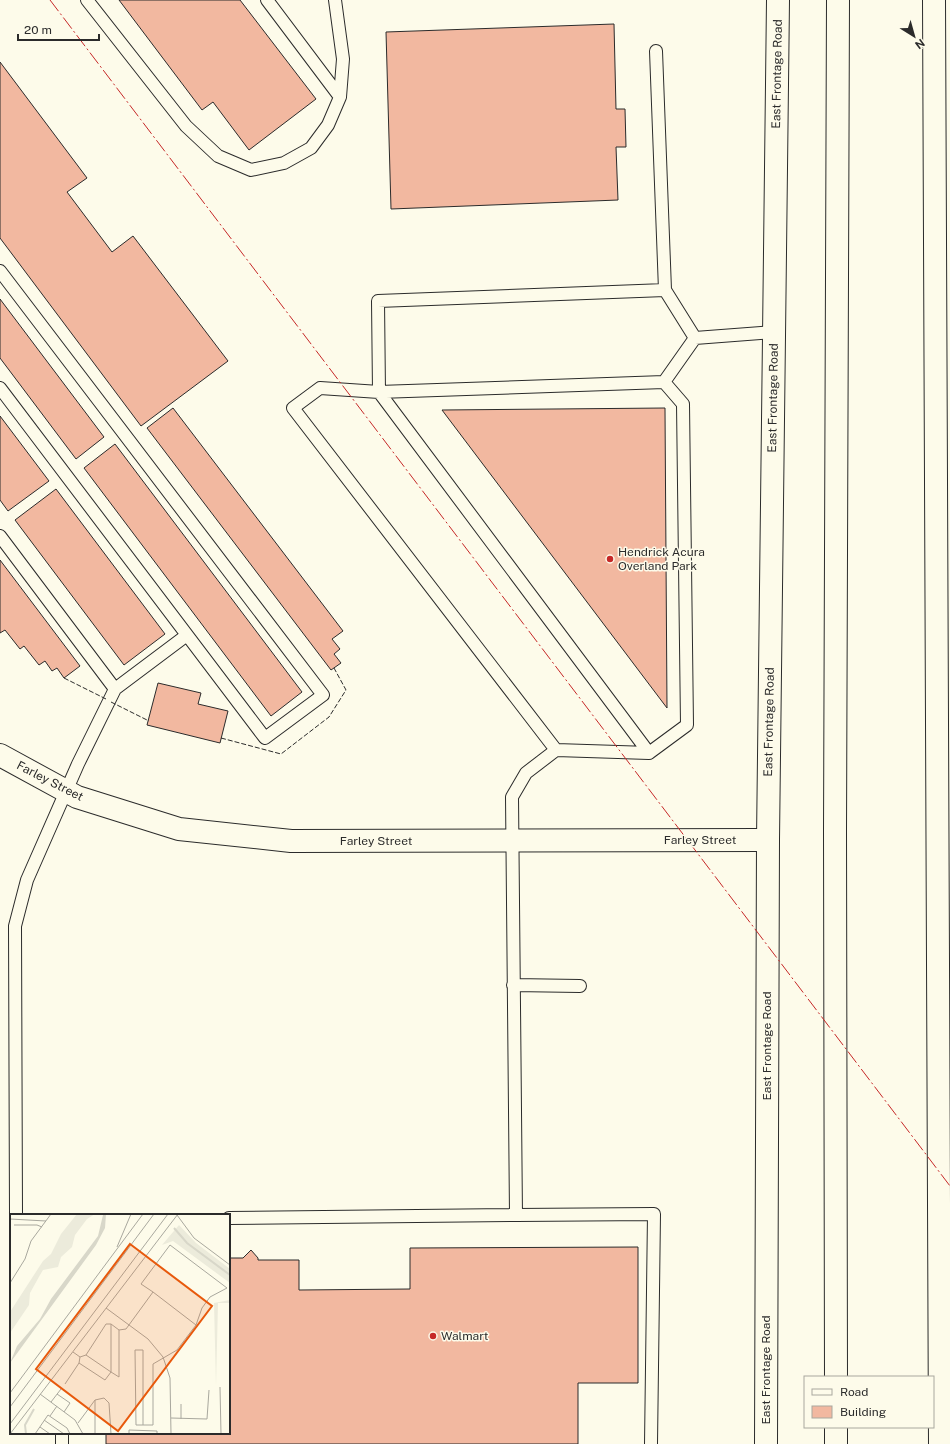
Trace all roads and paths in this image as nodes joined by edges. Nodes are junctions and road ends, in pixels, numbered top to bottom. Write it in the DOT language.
graph roads {
  1 [pos="87,0"];
  2 [pos="267,0"];
  3 [pos="335,0"];
  4 [pos="778,0"];
  5 [pos="838,0"];
  6 [pos="934,0"];
  7 [pos="656,51"];
  8 [pos="340,97"];
  9 [pos="0,271"];
  10 [pos="665,290"];
  11 [pos="773,332"];
  12 [pos="695,338"];
  13 [pos="664,382"];
  14 [pos="0,388"];
  15 [pos="379,392"];
  16 [pos="0,536"];
  17 [pos="187,635"];
  18 [pos="115,689"];
  19 [pos="556,750"];
  20 [pos="649,753"];
  21 [pos="0,755"];
  22 [pos="67,791"];
  23 [pos="511,840"];
  24 [pos="768,840"];
  25 [pos="513,984"];
  26 [pos="580,986"];
  27 [pos="16,1214"];
  28 [pos="516,1215"];
  29 [pos="230,1218"];
  30 [pos="836,1376"];
  31 [pos="836,1428"];
  32 [pos="651,1444"];
  33 [pos="766,1444"];
  34 [pos="836,1444"];
  35 [pos="940,1444"];
  1 -- 8 [label="lane"];
  2 -- 8 [label="lane"];
  3 -- 8 [label="lane"];
  4 -- 11 [label="main road, East Frontage Road"];
  5 -- 30 [label="main road"];
  6 -- 35 [label="main road"];
  7 -- 10 [label="lane"];
  9 -- 17 [label="lane"];
  10 -- 12 [label="lane"];
  10 -- 15 [label="lane"];
  11 -- 12 [label="lane"];
  11 -- 24 [label="main road, East Frontage Road"];
  12 -- 13 [label="lane"];
  13 -- 15 [label="lane"];
  13 -- 20 [label="lane"];
  14 -- 17 [label="lane"];
  15 -- 19 [label="lane"];
  15 -- 20 [label="lane"];
  16 -- 18 [label="lane"];
  17 -- 18 [label="lane"];
  18 -- 22 [label="lane"];
  19 -- 20 [label="lane"];
  19 -- 23 [label="lane"];
  21 -- 22 [label="main road, Farley Street"];
  22 -- 23 [label="main road, Farley Street"];
  22 -- 27 [label="lane"];
  23 -- 24 [label="main road, Farley Street"];
  23 -- 25 [label="lane"];
  24 -- 33 [label="main road, East Frontage Road"];
  25 -- 26 [label="lane"];
  25 -- 28 [label="lane"];
  28 -- 29 [label="lane"];
  28 -- 32 [label="lane"];
  31 -- 34 [label="main road"];
}
